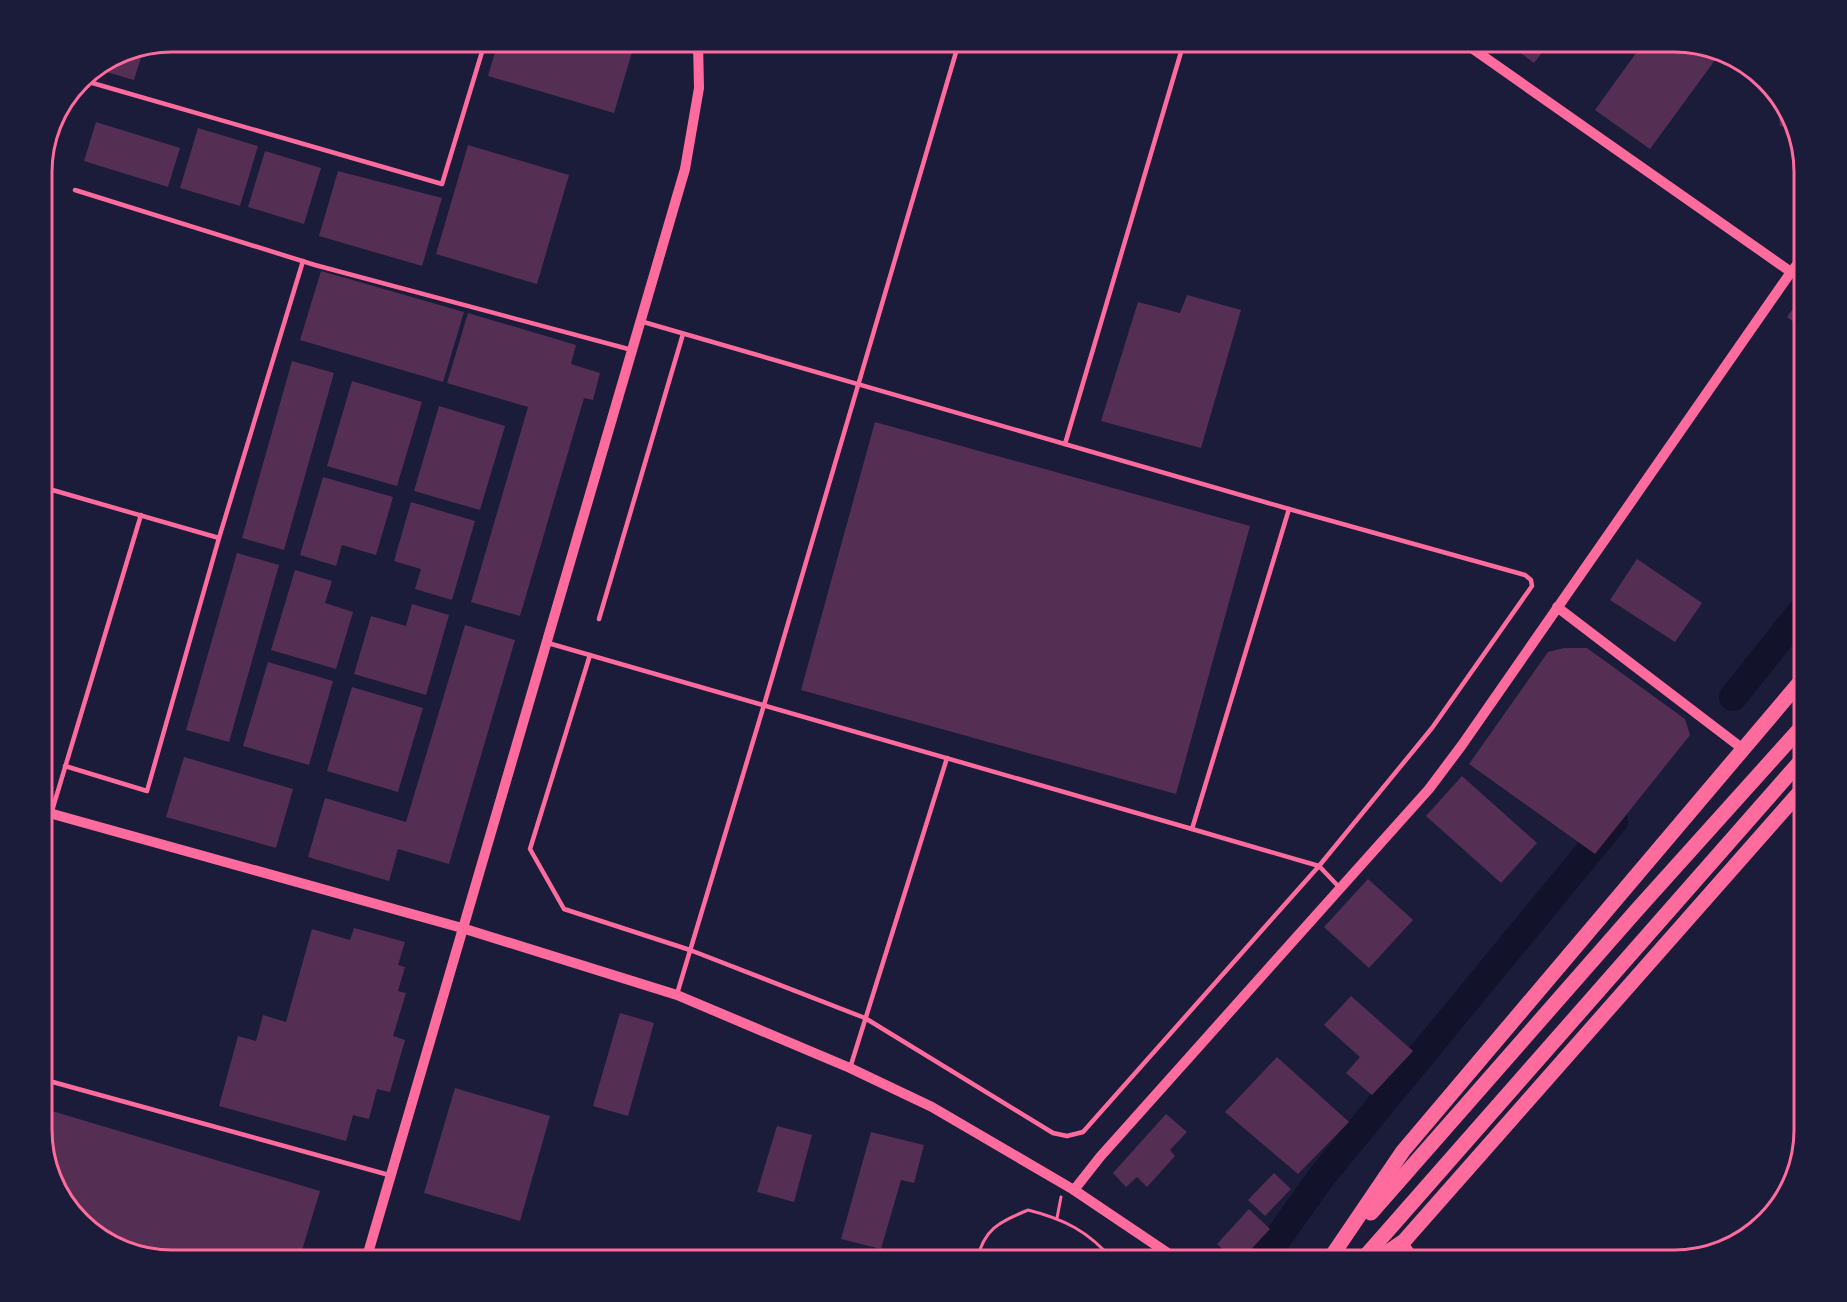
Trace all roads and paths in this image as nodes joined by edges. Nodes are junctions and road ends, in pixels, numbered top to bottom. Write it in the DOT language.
graph roads {
  1 [pos="482,52"];
  2 [pos="698,52"];
  3 [pos="956,52"];
  4 [pos="1181,52"];
  5 [pos="1477,52"];
  6 [pos="92,83"];
  7 [pos="75,190"];
  8 [pos="303,261"];
  9 [pos="1794,268"];
  10 [pos="1791,272"];
  11 [pos="640,321"];
  12 [pos="683,334"];
  13 [pos="632,350"];
  14 [pos="858,384"];
  15 [pos="1065,444"];
  16 [pos="53,490"];
  17 [pos="1289,509"];
  18 [pos="141,515"];
  19 [pos="219,538"];
  20 [pos="1557,607"];
  21 [pos="599,619"];
  22 [pos="546,642"];
  23 [pos="590,655"];
  24 [pos="1794,689"];
  25 [pos="764,705"];
  26 [pos="1794,735"];
  27 [pos="1743,749"];
  28 [pos="947,758"];
  29 [pos="65,766"];
  30 [pos="1794,768"];
  31 [pos="53,797"];
  32 [pos="1794,798"];
  33 [pos="53,815"];
  34 [pos="1192,829"];
  35 [pos="1319,866"];
  36 [pos="1340,889"];
  37 [pos="462,928"];
  38 [pos="690,950"];
  39 [pos="677,995"];
  40 [pos="865,1018"];
  41 [pos="850,1068"];
  42 [pos="53,1082"];
  43 [pos="390,1176"];
  44 [pos="1062,1183"];
  45 [pos="1074,1190"];
  46 [pos="1057,1218"];
  47 [pos="1404,1241"];
  48 [pos="369,1250"];
  49 [pos="980,1250"];
  50 [pos="1105,1250"];
  51 [pos="1163,1250"];
  52 [pos="1336,1250"];
  53 [pos="1338,1250"];
  54 [pos="1371,1250"];
  55 [pos="1391,1250"];
  56 [pos="1411,1250"];
  1 -- 6 [label="lane"];
  2 -- 11 [label="street"];
  3 -- 14 [label="lane"];
  4 -- 15 [label="lane"];
  5 -- 10 [label="street"];
  7 -- 8 [label="lane"];
  8 -- 13 [label="lane"];
  8 -- 19 [label="lane"];
  9 -- 10 [label="street"];
  10 -- 20 [label="street"];
  11 -- 12 [label="lane"];
  11 -- 13 [label="street"];
  12 -- 14 [label="lane"];
  12 -- 21 [label="lane"];
  13 -- 22 [label="street"];
  14 -- 15 [label="lane"];
  14 -- 25 [label="lane"];
  15 -- 17 [label="lane"];
  16 -- 18 [label="lane"];
  17 -- 34 [label="lane"];
  17 -- 35 [label="lane"];
  18 -- 19 [label="lane"];
  18 -- 29 [label="lane"];
  19 -- 29 [label="lane"];
  20 -- 27 [label="street"];
  20 -- 36 [label="street"];
  22 -- 23 [label="lane"];
  22 -- 37 [label="street"];
  23 -- 25 [label="lane"];
  23 -- 38 [label="lane"];
  24 -- 27 [label="highway"];
  25 -- 28 [label="lane"];
  25 -- 38 [label="lane"];
  26 -- 53 [label="highway"];
  27 -- 52 [label="highway"];
  28 -- 34 [label="lane"];
  28 -- 40 [label="lane"];
  29 -- 31 [label="lane"];
  30 -- 54 [label="highway"];
  32 -- 47 [label="highway"];
  33 -- 37 [label="street"];
  34 -- 35 [label="lane"];
  35 -- 36 [label="lane"];
  35 -- 40 [label="lane"];
  36 -- 45 [label="street"];
  37 -- 39 [label="street"];
  37 -- 43 [label="street"];
  38 -- 39 [label="lane"];
  38 -- 40 [label="lane"];
  39 -- 41 [label="street"];
  40 -- 41 [label="lane"];
  41 -- 44 [label="street"];
  42 -- 43 [label="lane"];
  43 -- 48 [label="street"];
  44 -- 45 [label="street"];
  44 -- 46 [label="path"];
  45 -- 51 [label="street"];
  46 -- 49 [label="path"];
  46 -- 50 [label="path"];
  47 -- 55 [label="highway"];
  47 -- 56 [label="street"];
}
